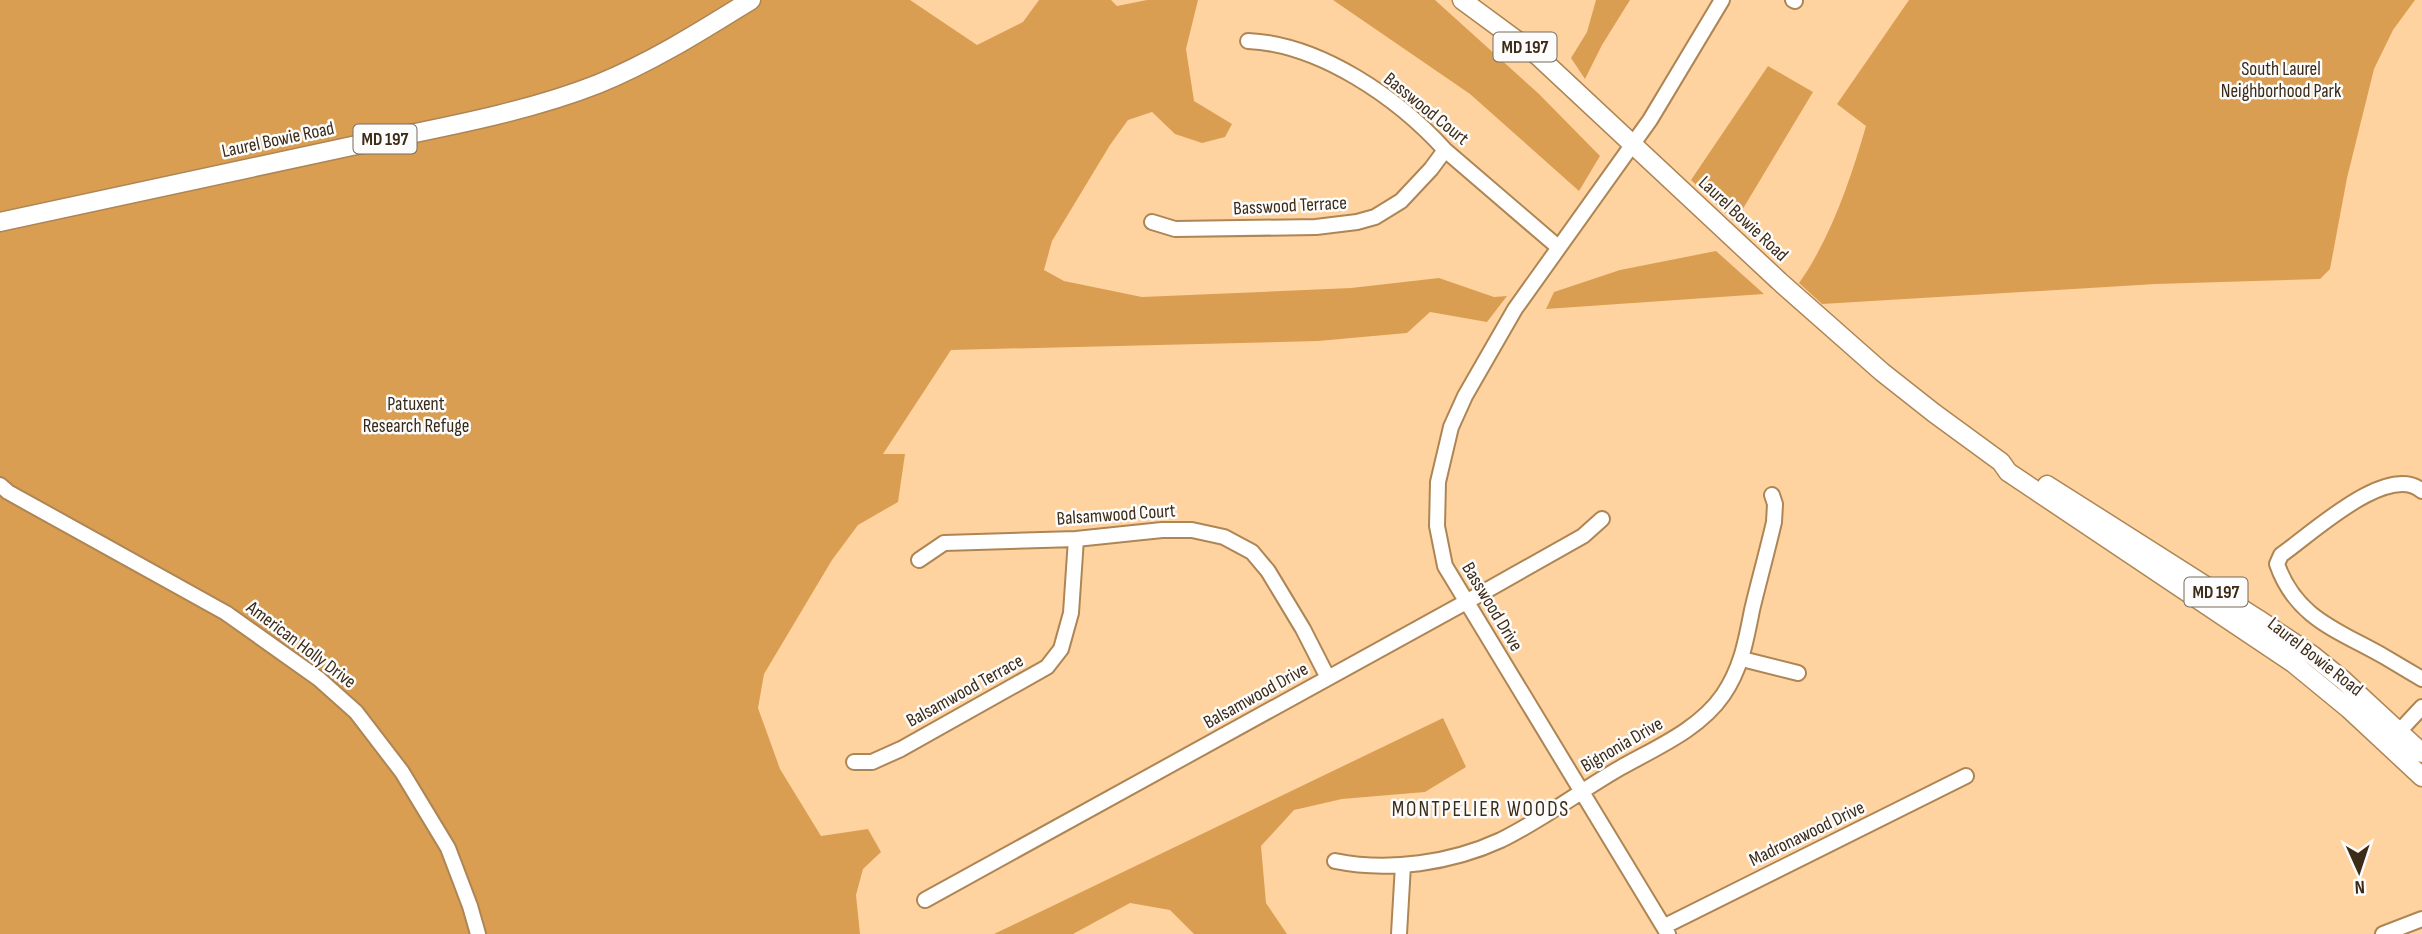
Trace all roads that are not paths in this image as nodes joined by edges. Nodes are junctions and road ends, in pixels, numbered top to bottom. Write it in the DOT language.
graph roads {
  1 [pos="751,0"];
  2 [pos="1462,0"];
  3 [pos="1722,0"];
  4 [pos="1248,41"];
  5 [pos="1633,143"];
  6 [pos="1445,149"];
  7 [pos="0,222"];
  8 [pos="1152,222"];
  9 [pos="1558,247"];
  10 [pos="0,485"];
  11 [pos="2422,491"];
  12 [pos="1772,495"];
  13 [pos="1602,519"];
  14 [pos="1076,538"];
  15 [pos="919,561"];
  16 [pos="1466,603"];
  17 [pos="1741,659"];
  18 [pos="1798,673"];
  19 [pos="1328,678"];
  20 [pos="2422,679"];
  21 [pos="2422,707"];
  22 [pos="2393,738"];
  23 [pos="2422,753"];
  24 [pos="854,762"];
  25 [pos="1966,776"];
  26 [pos="2422,778"];
  27 [pos="1582,790"];
  28 [pos="1335,861"];
  29 [pos="1403,865"];
  30 [pos="925,900"];
  31 [pos="2422,919"];
  32 [pos="1666,930"];
  33 [pos="478,934"];
  34 [pos="1399,934"];
  35 [pos="2384,934"];
  1 -- 7 [label="main road, Laurel Bowie Road / MD 197"];
  2 -- 5 [label="main road, Laurel Bowie Road / MD 197"];
  3 -- 5 [label="street, Basswood Drive"];
  4 -- 6 [label="street, Basswood Court"];
  5 -- 9 [label="street, Basswood Drive"];
  5 -- 22 [label="main road, Laurel Bowie Road / MD 197"];
  6 -- 8 [label="street, Basswood Terrace"];
  6 -- 9 [label="street, Basswood Court"];
  9 -- 16 [label="street, Basswood Drive"];
  10 -- 33 [label="street, American Holly Drive"];
  11 -- 20 [label="street"];
  12 -- 17 [label="street, Bignonia Drive"];
  13 -- 16 [label="street, Balsamwood Drive"];
  14 -- 15 [label="street, Balsamwood Court"];
  14 -- 19 [label="street, Balsamwood Court"];
  14 -- 24 [label="street, Balsamwood Terrace"];
  16 -- 19 [label="street, Balsamwood Drive"];
  16 -- 27 [label="street, Basswood Drive"];
  17 -- 18 [label="street"];
  17 -- 27 [label="street, Bignonia Drive"];
  19 -- 30 [label="street, Balsamwood Drive"];
  21 -- 22 [label="street"];
  22 -- 23 [label="main road, Laurel Bowie Road / MD 197"];
  22 -- 26 [label="main road, Laurel Bowie Road / MD 197"];
  25 -- 32 [label="street, Madronawood Drive"];
  27 -- 29 [label="street, Bignonia Drive"];
  27 -- 32 [label="street, Basswood Drive"];
  28 -- 29 [label="street, Bignonia Drive"];
  29 -- 34 [label="street"];
  31 -- 35 [label="street"];
}
